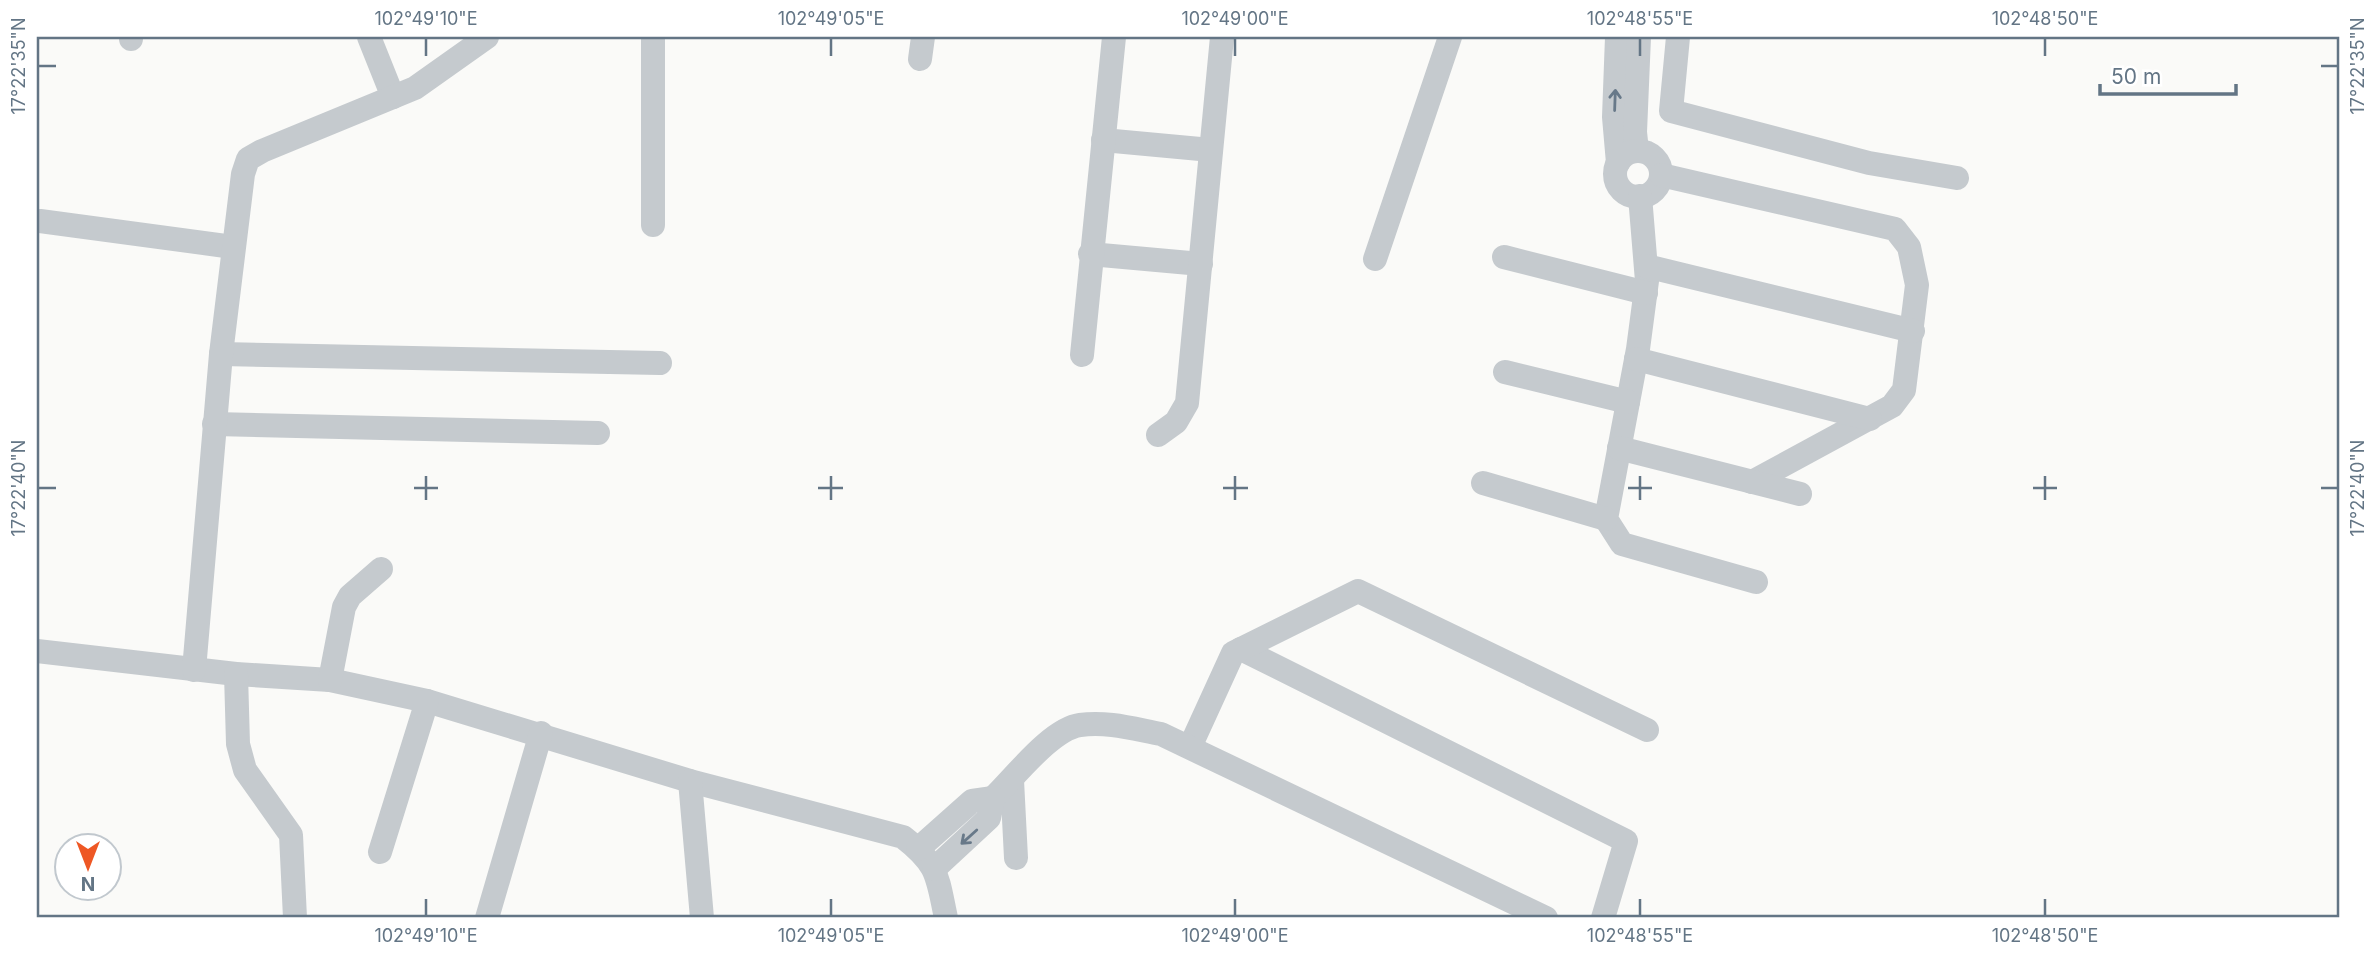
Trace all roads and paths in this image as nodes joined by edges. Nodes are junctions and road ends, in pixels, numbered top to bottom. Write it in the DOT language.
graph roads {
  1 [pos="369,37"];
  2 [pos="487,37"];
  3 [pos="653,37"];
  4 [pos="1114,37"];
  5 [pos="1222,37"];
  6 [pos="1450,37"];
  7 [pos="1617,37"];
  8 [pos="1639,37"];
  9 [pos="1678,37"];
  10 [pos="393,97"];
  11 [pos="1103,140"];
  12 [pos="1211,150"];
  13 [pos="1628,157"];
  14 [pos="1661,174"];
  15 [pos="1957,178"];
  16 [pos="1640,196"];
  17 [pos="40,221"];
  18 [pos="653,225"];
  19 [pos="233,247"];
  20 [pos="1090,254"];
  21 [pos="1504,257"];
  22 [pos="1376,259"];
  23 [pos="1201,264"];
  24 [pos="1646,266"];
  25 [pos="1646,293"];
  26 [pos="1913,331"];
  27 [pos="221,354"];
  28 [pos="1082,355"];
  29 [pos="1636,359"];
  30 [pos="660,363"];
  31 [pos="1505,372"];
  32 [pos="1628,402"];
  33 [pos="1870,419"];
  34 [pos="214,424"];
  35 [pos="598,433"];
  36 [pos="1158,435"];
  37 [pos="1619,448"];
  38 [pos="1752,482"];
  39 [pos="1483,483"];
  40 [pos="1800,494"];
  41 [pos="1606,519"];
  42 [pos="381,569"];
  43 [pos="1756,582"];
  44 [pos="1241,649"];
  45 [pos="37,650"];
  46 [pos="194,670"];
  47 [pos="236,674"];
  48 [pos="330,680"];
  49 [pos="427,701"];
  50 [pos="1647,730"];
  51 [pos="541,733"];
  52 [pos="1190,747"];
  53 [pos="1012,780"];
  54 [pos="690,781"];
  55 [pos="993,798"];
  56 [pos="918,849"];
  57 [pos="380,852"];
  58 [pos="1016,858"];
  59 [pos="934,869"];
  60 [pos="295,918"];
  61 [pos="488,918"];
  62 [pos="702,918"];
  63 [pos="946,918"];
  64 [pos="1546,918"];
  65 [pos="1604,918"];
  1 -- 10 [label="street"];
  2 -- 10 [label="street"];
  3 -- 18 [label="street"];
  4 -- 11 [label="street"];
  5 -- 12 [label="street"];
  6 -- 22 [label="street"];
  13 -- 7 [label="street, one-way"];
  8 -- 13 [label="street"];
  9 -- 15 [label="street"];
  10 -- 19 [label="street"];
  11 -- 12 [label="street"];
  11 -- 20 [label="street"];
  12 -- 23 [label="street"];
  13 -- 14 [label="street"];
  13 -- 16 [label="street"];
  14 -- 16 [label="street"];
  14 -- 26 [label="street"];
  16 -- 24 [label="street"];
  17 -- 19 [label="street"];
  19 -- 27 [label="street"];
  20 -- 23 [label="street"];
  20 -- 28 [label="street"];
  21 -- 25 [label="street"];
  23 -- 36 [label="street"];
  24 -- 25 [label="street"];
  24 -- 26 [label="street"];
  25 -- 29 [label="street"];
  26 -- 33 [label="street"];
  27 -- 30 [label="street"];
  27 -- 34 [label="street"];
  29 -- 32 [label="street"];
  29 -- 33 [label="street"];
  31 -- 32 [label="street"];
  32 -- 37 [label="street"];
  33 -- 38 [label="street"];
  34 -- 35 [label="street"];
  34 -- 46 [label="street"];
  37 -- 38 [label="street"];
  37 -- 41 [label="street"];
  38 -- 40 [label="street"];
  39 -- 41 [label="street"];
  41 -- 43 [label="street"];
  42 -- 48 [label="street"];
  44 -- 50 [label="street"];
  44 -- 52 [label="street"];
  44 -- 65 [label="street"];
  45 -- 46 [label="street"];
  46 -- 47 [label="street"];
  47 -- 48 [label="street"];
  47 -- 60 [label="street"];
  48 -- 49 [label="street"];
  49 -- 51 [label="street"];
  49 -- 57 [label="street"];
  51 -- 54 [label="street"];
  51 -- 61 [label="street"];
  52 -- 53 [label="street"];
  52 -- 64 [label="street"];
  53 -- 55 [label="street"];
  53 -- 58 [label="street"];
  54 -- 56 [label="street"];
  54 -- 62 [label="street"];
  55 -- 56 [label="street"];
  55 -- 59 [label="street, one-way"];
  56 -- 59 [label="street"];
  59 -- 63 [label="street"];
}
